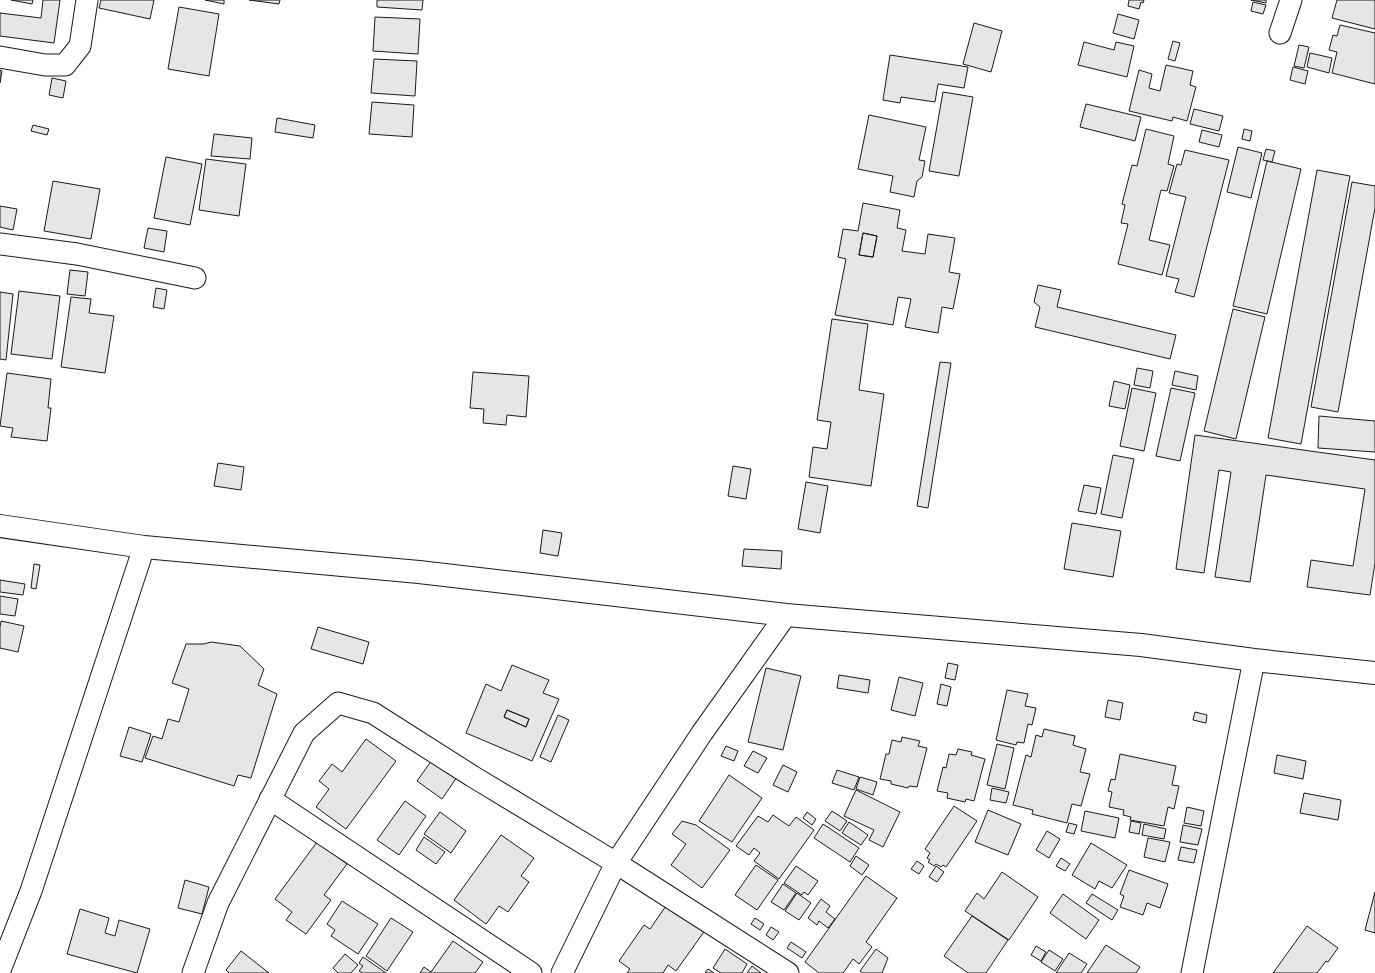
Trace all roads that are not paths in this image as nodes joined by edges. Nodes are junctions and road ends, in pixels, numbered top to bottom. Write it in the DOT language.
graph roads {
  1 [pos="87,0"];
  2 [pos="1291,0"];
  3 [pos="1280,33"];
  4 [pos="0,58"];
  5 [pos="0,244"];
  6 [pos="195,278"];
  7 [pos="0,526"];
  8 [pos="144,547"];
  9 [pos="786,615"];
  10 [pos="1254,660"];
  11 [pos="1375,673"];
  12 [pos="270,800"];
  13 [pos="616,863"];
  14 [pos="0,970"];
  15 [pos="193,973"];
  16 [pos="531,973"];
  17 [pos="562,973"];
  18 [pos="788,973"];
  19 [pos="1192,973"];
  1 -- 4 [label="street"];
  2 -- 3 [label="street"];
  5 -- 6 [label="street"];
  7 -- 8 [label="street"];
  8 -- 9 [label="street"];
  8 -- 14 [label="street"];
  9 -- 10 [label="street"];
  9 -- 13 [label="street"];
  10 -- 11 [label="street"];
  10 -- 19 [label="street"];
  12 -- 13 [label="street"];
  12 -- 15 [label="street"];
  12 -- 16 [label="street"];
  13 -- 17 [label="street"];
  13 -- 18 [label="street"];
}
